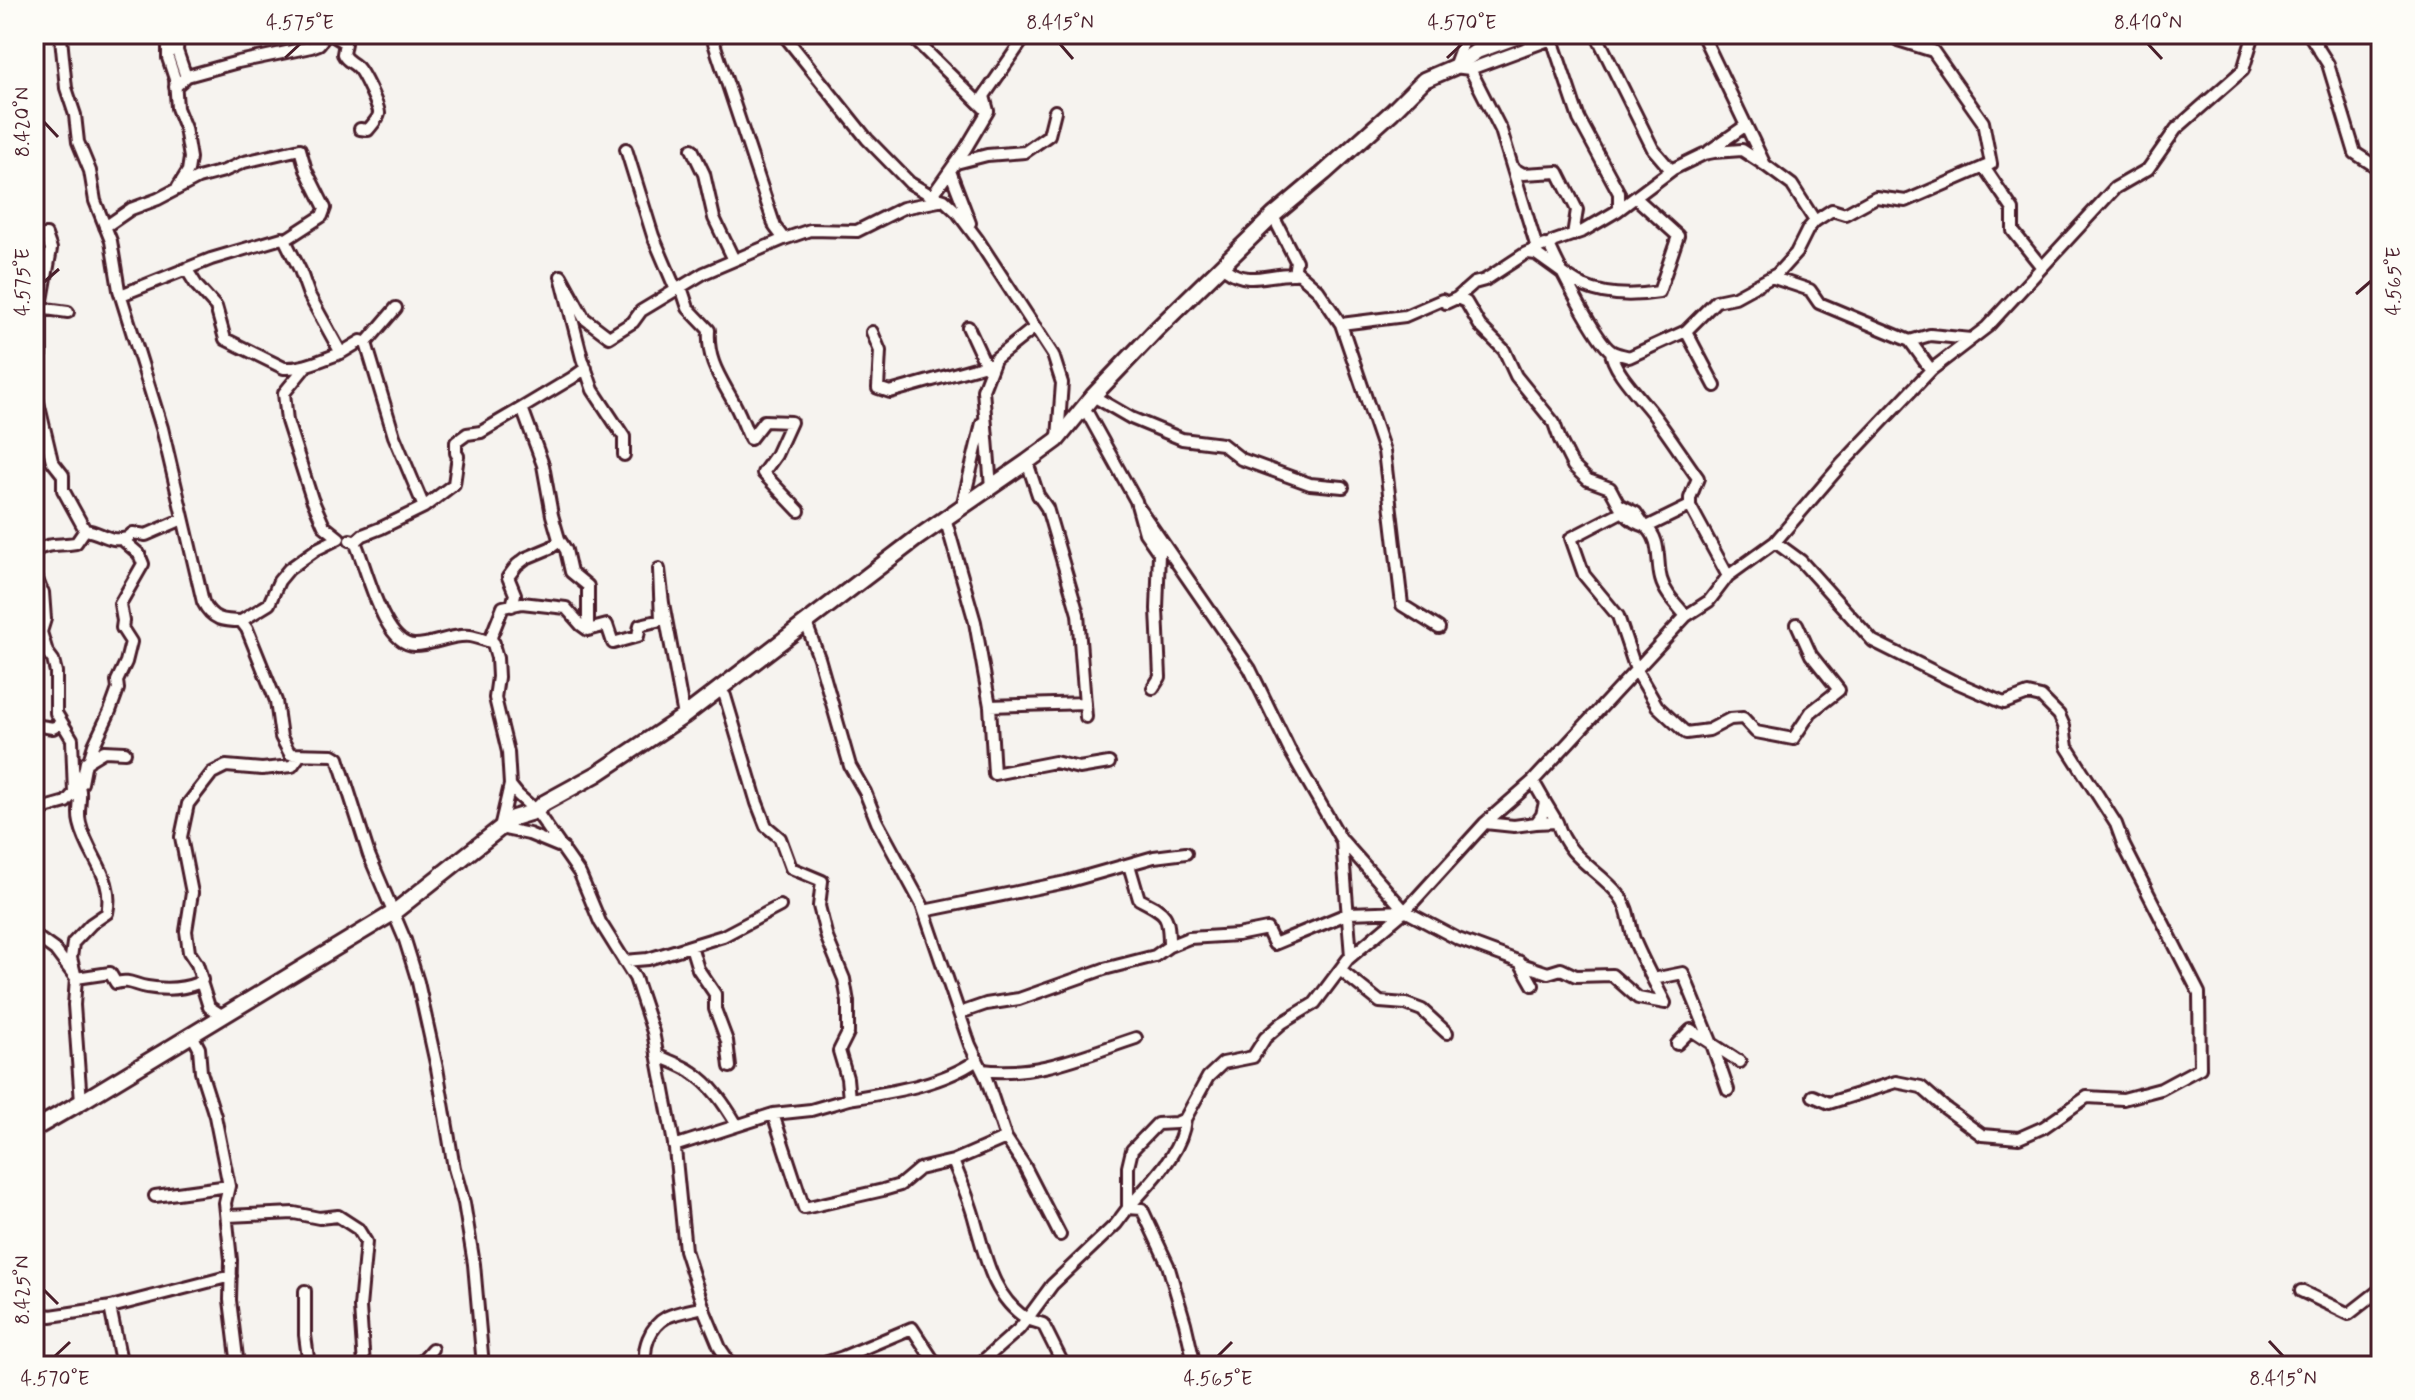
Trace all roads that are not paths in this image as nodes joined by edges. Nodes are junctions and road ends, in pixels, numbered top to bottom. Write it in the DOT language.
graph roads {
  1 [pos="58,34"];
  2 [pos="164,34"];
  3 [pos="178,34"];
  4 [pos="329,34"];
  5 [pos="711,34"];
  6 [pos="783,34"];
  7 [pos="909,34"];
  8 [pos="1466,34"];
  9 [pos="1524,34"];
  10 [pos="1565,34"];
  11 [pos="1596,34"];
  12 [pos="1702,34"];
  13 [pos="1893,34"];
  14 [pos="2256,34"];
  15 [pos="2309,34"];
  16 [pos="1025,36"];
  17 [pos="1552,39"];
  18 [pos="1454,67"];
  19 [pos="1470,69"];
  20 [pos="186,77"];
  21 [pos="175,87"];
  22 [pos="988,111"];
  23 [pos="1055,111"];
  24 [pos="1745,126"];
  25 [pos="360,129"];
  26 [pos="626,149"];
  27 [pos="692,149"];
  28 [pos="1704,154"];
  29 [pos="1765,165"];
  30 [pos="953,167"];
  31 [pos="1984,167"];
  32 [pos="1513,168"];
  33 [pos="1671,170"];
  34 [pos="2381,170"];
  35 [pos="177,189"];
  36 [pos="932,196"];
  37 [pos="1636,198"];
  38 [pos="944,200"];
  39 [pos="1619,209"];
  40 [pos="1815,221"];
  41 [pos="1276,222"];
  42 [pos="105,227"];
  43 [pos="1573,235"];
  44 [pos="34,236"];
  45 [pos="975,236"];
  46 [pos="784,239"];
  47 [pos="285,240"];
  48 [pos="1550,247"];
  49 [pos="1537,248"];
  50 [pos="1526,253"];
  51 [pos="734,260"];
  52 [pos="2041,266"];
  53 [pos="1560,269"];
  54 [pos="187,270"];
  55 [pos="1227,270"];
  56 [pos="1295,270"];
  57 [pos="1771,277"];
  58 [pos="678,289"];
  59 [pos="121,295"];
  60 [pos="1457,298"];
  61 [pos="41,306"];
  62 [pos="396,308"];
  63 [pos="68,312"];
  64 [pos="1341,324"];
  65 [pos="968,327"];
  66 [pos="1035,327"];
  67 [pos="1686,331"];
  68 [pos="872,332"];
  69 [pos="1971,339"];
  70 [pos="1910,341"];
  71 [pos="366,343"];
  72 [pos="1611,351"];
  73 [pos="341,353"];
  74 [pos="41,354"];
  75 [pos="307,365"];
  76 [pos="989,367"];
  77 [pos="586,368"];
  78 [pos="1931,370"];
  79 [pos="1715,386"];
  80 [pos="34,397"];
  81 [pos="1088,401"];
  82 [pos="522,408"];
  83 [pos="985,413"];
  84 [pos="1057,440"];
  85 [pos="624,455"];
  86 [pos="1027,462"];
  87 [pos="991,487"];
  88 [pos="1343,487"];
  89 [pos="1137,505"];
  90 [pos="1690,506"];
  91 [pos="424,507"];
  92 [pos="962,507"];
  93 [pos="1621,508"];
  94 [pos="799,511"];
  95 [pos="945,518"];
  96 [pos="183,519"];
  97 [pos="1646,526"];
  98 [pos="85,530"];
  99 [pos="337,537"];
  100 [pos="127,538"];
  101 [pos="560,541"];
  102 [pos="355,542"];
  103 [pos="1775,542"];
  104 [pos="34,551"];
  105 [pos="34,571"];
  106 [pos="1728,576"];
  107 [pos="512,606"];
  108 [pos="1686,616"];
  109 [pos="241,621"];
  110 [pos="806,623"];
  111 [pos="1797,624"];
  112 [pos="1439,628"];
  113 [pos="588,630"];
  114 [pos="39,642"];
  115 [pos="494,643"];
  116 [pos="1636,670"];
  117 [pos="718,688"];
  118 [pos="1153,688"];
  119 [pos="1085,703"];
  120 [pos="990,706"];
  121 [pos="684,716"];
  122 [pos="1086,717"];
  123 [pos="62,723"];
  124 [pos="34,725"];
  125 [pos="125,752"];
  126 [pos="300,755"];
  127 [pos="89,761"];
  128 [pos="1109,763"];
  129 [pos="76,777"];
  130 [pos="1533,781"];
  131 [pos="510,785"];
  132 [pos="1545,802"];
  133 [pos="536,811"];
  134 [pos="34,822"];
  135 [pos="1557,822"];
  136 [pos="1485,823"];
  137 [pos="1536,823"];
  138 [pos="500,828"];
  139 [pos="1342,841"];
  140 [pos="563,848"];
  141 [pos="1186,853"];
  142 [pos="1129,865"];
  143 [pos="780,906"];
  144 [pos="924,911"];
  145 [pos="1405,911"];
  146 [pos="393,913"];
  147 [pos="1349,913"];
  148 [pos="34,935"];
  149 [pos="691,946"];
  150 [pos="1169,946"];
  151 [pos="1351,956"];
  152 [pos="624,961"];
  153 [pos="1521,964"];
  154 [pos="1340,970"];
  155 [pos="76,978"];
  156 [pos="1653,979"];
  157 [pos="198,983"];
  158 [pos="1533,985"];
  159 [pos="960,1013"];
  160 [pos="223,1016"];
  161 [pos="1447,1033"];
  162 [pos="192,1035"];
  163 [pos="1136,1038"];
  164 [pos="1677,1044"];
  165 [pos="1712,1044"];
  166 [pos="657,1055"];
  167 [pos="1740,1062"];
  168 [pos="980,1065"];
  169 [pos="730,1067"];
  170 [pos="1728,1090"];
  171 [pos="1813,1096"];
  172 [pos="849,1099"];
  173 [pos="81,1102"];
  174 [pos="773,1114"];
  175 [pos="1185,1119"];
  176 [pos="737,1125"];
  177 [pos="34,1129"];
  178 [pos="1006,1138"];
  179 [pos="674,1146"];
  180 [pos="953,1161"];
  181 [pos="229,1186"];
  182 [pos="155,1196"];
  183 [pos="1128,1208"];
  184 [pos="228,1216"];
  185 [pos="1060,1235"];
  186 [pos="231,1276"];
  187 [pos="2381,1289"];
  188 [pos="305,1291"];
  189 [pos="2301,1291"];
  190 [pos="110,1307"];
  191 [pos="704,1307"];
  192 [pos="34,1313"];
  193 [pos="1027,1319"];
  194 [pos="432,1349"];
  195 [pos="983,1365"];
  196 [pos="122,1366"];
  197 [pos="238,1366"];
  198 [pos="309,1366"];
  199 [pos="364,1366"];
  200 [pos="417,1366"];
  201 [pos="483,1366"];
  202 [pos="647,1366"];
  203 [pos="732,1366"];
  204 [pos="815,1366"];
  205 [pos="937,1366"];
  206 [pos="1064,1366"];
  207 [pos="1195,1366"];
  1 -- 42 [label="street"];
  2 -- 21 [label="street"];
  3 -- 20 [label="street"];
  4 -- 20 [label="street"];
  4 -- 25 [label="street"];
  5 -- 46 [label="street"];
  6 -- 36 [label="street"];
  7 -- 22 [label="street"];
  8 -- 18 [label="street"];
  9 -- 18 [label="street"];
  10 -- 17 [label="street"];
  11 -- 33 [label="street"];
  12 -- 24 [label="street"];
  13 -- 31 [label="street"];
  14 -- 52 [label="street"];
  15 -- 34 [label="street"];
  16 -- 22 [label="street"];
  17 -- 19 [label="street"];
  17 -- 39 [label="street"];
  18 -- 19 [label="street"];
  18 -- 81 [label="street"];
  19 -- 32 [label="street"];
  20 -- 21 [label="street"];
  21 -- 35 [label="street"];
  22 -- 30 [label="street"];
  23 -- 30 [label="street"];
  24 -- 28 [label="street"];
  24 -- 29 [label="street"];
  26 -- 58 [label="street"];
  27 -- 51 [label="street"];
  28 -- 29 [label="street"];
  28 -- 33 [label="street"];
  29 -- 40 [label="street"];
  30 -- 36 [label="street"];
  30 -- 45 [label="street"];
  31 -- 40 [label="street"];
  31 -- 52 [label="street"];
  32 -- 43 [label="street"];
  32 -- 49 [label="street"];
  33 -- 37 [label="street"];
  35 -- 42 [label="street"];
  35 -- 47 [label="street"];
  36 -- 38 [label="street"];
  37 -- 39 [label="street"];
  37 -- 53 [label="street"];
  38 -- 45 [label="street"];
  38 -- 46 [label="street"];
  39 -- 43 [label="street"];
  40 -- 57 [label="street"];
  41 -- 56 [label="street"];
  42 -- 59 [label="street"];
  43 -- 48 [label="street"];
  44 -- 61 [label="street"];
  45 -- 66 [label="street"];
  46 -- 51 [label="street"];
  47 -- 54 [label="street"];
  47 -- 73 [label="street"];
  48 -- 49 [label="street"];
  48 -- 53 [label="street"];
  49 -- 50 [label="street"];
  50 -- 53 [label="street"];
  50 -- 60 [label="street"];
  51 -- 58 [label="street"];
  52 -- 69 [label="street"];
  53 -- 72 [label="street"];
  54 -- 59 [label="street"];
  54 -- 75 [label="street"];
  55 -- 56 [label="street"];
  56 -- 64 [label="street"];
  57 -- 67 [label="street"];
  57 -- 70 [label="street"];
  58 -- 77 [label="street"];
  58 -- 94 [label="street"];
  59 -- 96 [label="street"];
  60 -- 64 [label="street"];
  60 -- 93 [label="street"];
  61 -- 63 [label="street"];
  61 -- 74 [label="street"];
  62 -- 71 [label="street"];
  64 -- 112 [label="street"];
  65 -- 76 [label="street"];
  66 -- 76 [label="street"];
  66 -- 84 [label="street"];
  67 -- 72 [label="street"];
  67 -- 79 [label="street"];
  68 -- 76 [label="street"];
  69 -- 70 [label="street"];
  69 -- 78 [label="street"];
  70 -- 78 [label="street"];
  71 -- 73 [label="street"];
  71 -- 91 [label="street"];
  72 -- 90 [label="street"];
  73 -- 75 [label="street"];
  75 -- 99 [label="street"];
  76 -- 83 [label="street"];
  77 -- 82 [label="street"];
  77 -- 85 [label="street"];
  78 -- 103 [label="street"];
  80 -- 98 [label="street"];
  81 -- 84 [label="street"];
  81 -- 88 [label="street"];
  81 -- 89 [label="street"];
  82 -- 91 [label="street"];
  82 -- 101 [label="street"];
  83 -- 87 [label="street"];
  83 -- 92 [label="street"];
  84 -- 86 [label="street"];
  86 -- 87 [label="street"];
  86 -- 119 [label="street"];
  87 -- 92 [label="street"];
  89 -- 118 [label="street"];
  89 -- 139 [label="street"];
  90 -- 97 [label="street"];
  90 -- 106 [label="street"];
  91 -- 102 [label="street"];
  92 -- 95 [label="street"];
  93 -- 97 [label="street"];
  93 -- 116 [label="street"];
  95 -- 110 [label="street"];
  95 -- 120 [label="street"];
  96 -- 100 [label="street"];
  96 -- 109 [label="street"];
  97 -- 108 [label="street"];
  98 -- 100 [label="street"];
  98 -- 104 [label="street"];
  99 -- 102 [label="street"];
  99 -- 109 [label="street"];
  100 -- 127 [label="street"];
  101 -- 107 [label="street"];
  101 -- 113 [label="street"];
  102 -- 115 [label="street"];
  103 -- 106 [label="street"];
  103 -- 171 [label="street"];
  105 -- 114 [label="street"];
  106 -- 108 [label="street"];
  107 -- 113 [label="street"];
  107 -- 115 [label="street"];
  108 -- 116 [label="street"];
  109 -- 126 [label="street"];
  110 -- 117 [label="street"];
  110 -- 144 [label="street"];
  111 -- 116 [label="street"];
  113 -- 121 [label="street"];
  114 -- 123 [label="street"];
  115 -- 131 [label="street"];
  116 -- 130 [label="street"];
  117 -- 121 [label="street"];
  117 -- 172 [label="street"];
  119 -- 120 [label="street"];
  119 -- 122 [label="street"];
  120 -- 128 [label="street"];
  121 -- 133 [label="street"];
  123 -- 124 [label="street"];
  123 -- 129 [label="street"];
  125 -- 127 [label="street"];
  126 -- 146 [label="street"];
  126 -- 157 [label="street"];
  127 -- 129 [label="street"];
  129 -- 134 [label="street"];
  129 -- 155 [label="street"];
  130 -- 132 [label="street"];
  130 -- 136 [label="street"];
  131 -- 133 [label="street"];
  131 -- 138 [label="street"];
  132 -- 135 [label="street"];
  132 -- 137 [label="street"];
  133 -- 138 [label="street"];
  133 -- 140 [label="street"];
  135 -- 137 [label="street"];
  135 -- 156 [label="street"];
  136 -- 137 [label="street"];
  136 -- 145 [label="street"];
  138 -- 140 [label="street"];
  138 -- 146 [label="street"];
  139 -- 145 [label="street"];
  139 -- 147 [label="street"];
  140 -- 152 [label="street"];
  141 -- 142 [label="street"];
  142 -- 144 [label="street"];
  142 -- 150 [label="street"];
  143 -- 149 [label="street"];
  144 -- 159 [label="street"];
  145 -- 147 [label="street"];
  145 -- 151 [label="street"];
  145 -- 153 [label="street"];
  146 -- 160 [label="street"];
  146 -- 201 [label="street"];
  147 -- 150 [label="street"];
  147 -- 151 [label="street"];
  148 -- 155 [label="street"];
  149 -- 152 [label="street"];
  149 -- 169 [label="street"];
  150 -- 159 [label="street"];
  151 -- 154 [label="street"];
  152 -- 166 [label="street"];
  153 -- 156 [label="street"];
  153 -- 158 [label="street"];
  154 -- 161 [label="street"];
  154 -- 175 [label="street"];
  155 -- 157 [label="street"];
  155 -- 173 [label="street"];
  156 -- 165 [label="street"];
  157 -- 160 [label="street"];
  159 -- 168 [label="street"];
  160 -- 162 [label="street"];
  162 -- 173 [label="street"];
  162 -- 181 [label="street"];
  163 -- 168 [label="street"];
  164 -- 165 [label="street"];
  165 -- 167 [label="street"];
  165 -- 170 [label="street"];
  166 -- 176 [label="street"];
  166 -- 179 [label="street"];
  168 -- 172 [label="street"];
  168 -- 178 [label="street"];
  172 -- 174 [label="street"];
  173 -- 177 [label="street"];
  174 -- 176 [label="street"];
  174 -- 180 [label="street"];
  175 -- 183 [label="street"];
  175 -- 183 [label="street"];
  176 -- 179 [label="street"];
  178 -- 180 [label="street"];
  178 -- 185 [label="street"];
  179 -- 191 [label="street"];
  180 -- 193 [label="street"];
  181 -- 182 [label="street"];
  181 -- 184 [label="street"];
  183 -- 193 [label="street"];
  183 -- 207 [label="street"];
  184 -- 186 [label="street"];
  184 -- 199 [label="street"];
  186 -- 190 [label="street"];
  186 -- 197 [label="street"];
  187 -- 189 [label="street"];
  188 -- 198 [label="street"];
  190 -- 192 [label="street"];
  190 -- 196 [label="street"];
  191 -- 202 [label="street"];
  191 -- 203 [label="street"];
  193 -- 195 [label="street"];
  193 -- 206 [label="street"];
  194 -- 200 [label="street"];
  204 -- 205 [label="street"];
}
